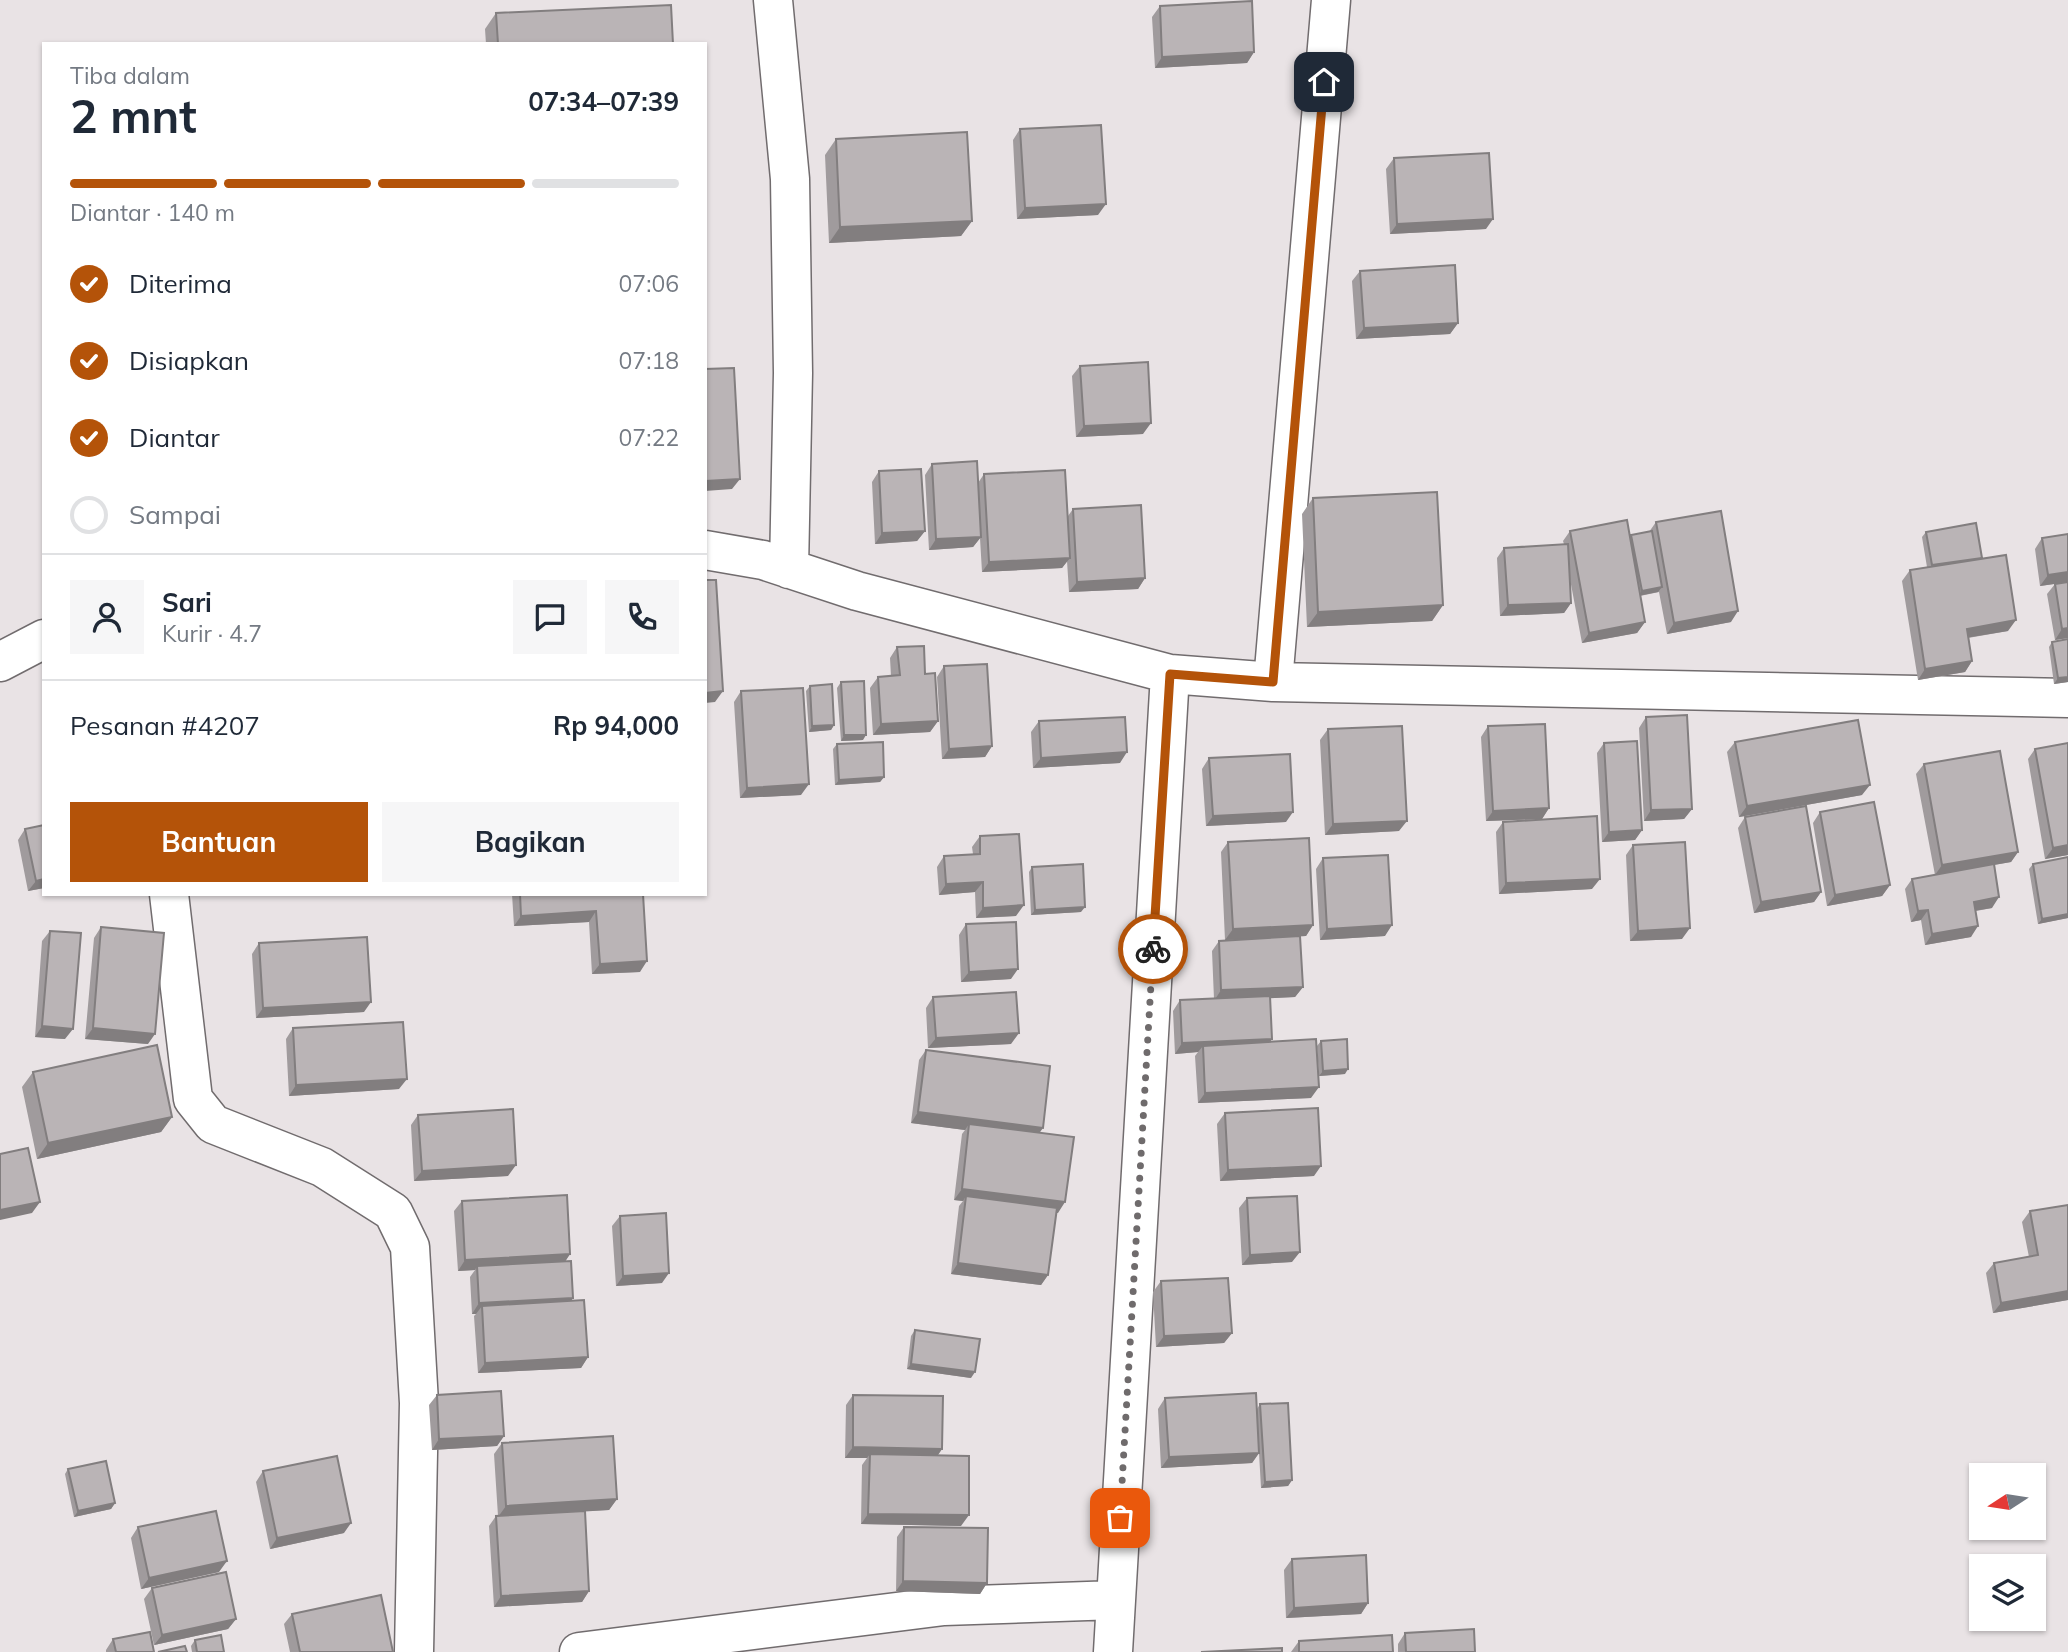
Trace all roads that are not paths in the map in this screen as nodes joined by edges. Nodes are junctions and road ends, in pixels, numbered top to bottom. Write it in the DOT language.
graph roads {
  1 [pos="773,0"];
  2 [pos="1331,0"];
  3 [pos="707,550"];
  4 [pos="789,569"];
  5 [pos="42,640"];
  6 [pos="0,662"];
  7 [pos="1170,674"];
  8 [pos="1273,682"];
  9 [pos="2068,698"];
  10 [pos="169,896"];
  11 [pos="1116,1600"];
  12 [pos="414,1652"];
  13 [pos="579,1652"];
  14 [pos="1113,1652"];
  1 -- 4 [label="street"];
  2 -- 8 [label="street"];
  3 -- 4 [label="street"];
  4 -- 7 [label="street"];
  5 -- 6 [label="street"];
  7 -- 8 [label="street"];
  7 -- 11 [label="street"];
  8 -- 9 [label="street"];
  10 -- 12 [label="street"];
  11 -- 13 [label="street"];
  11 -- 14 [label="street"];
}
